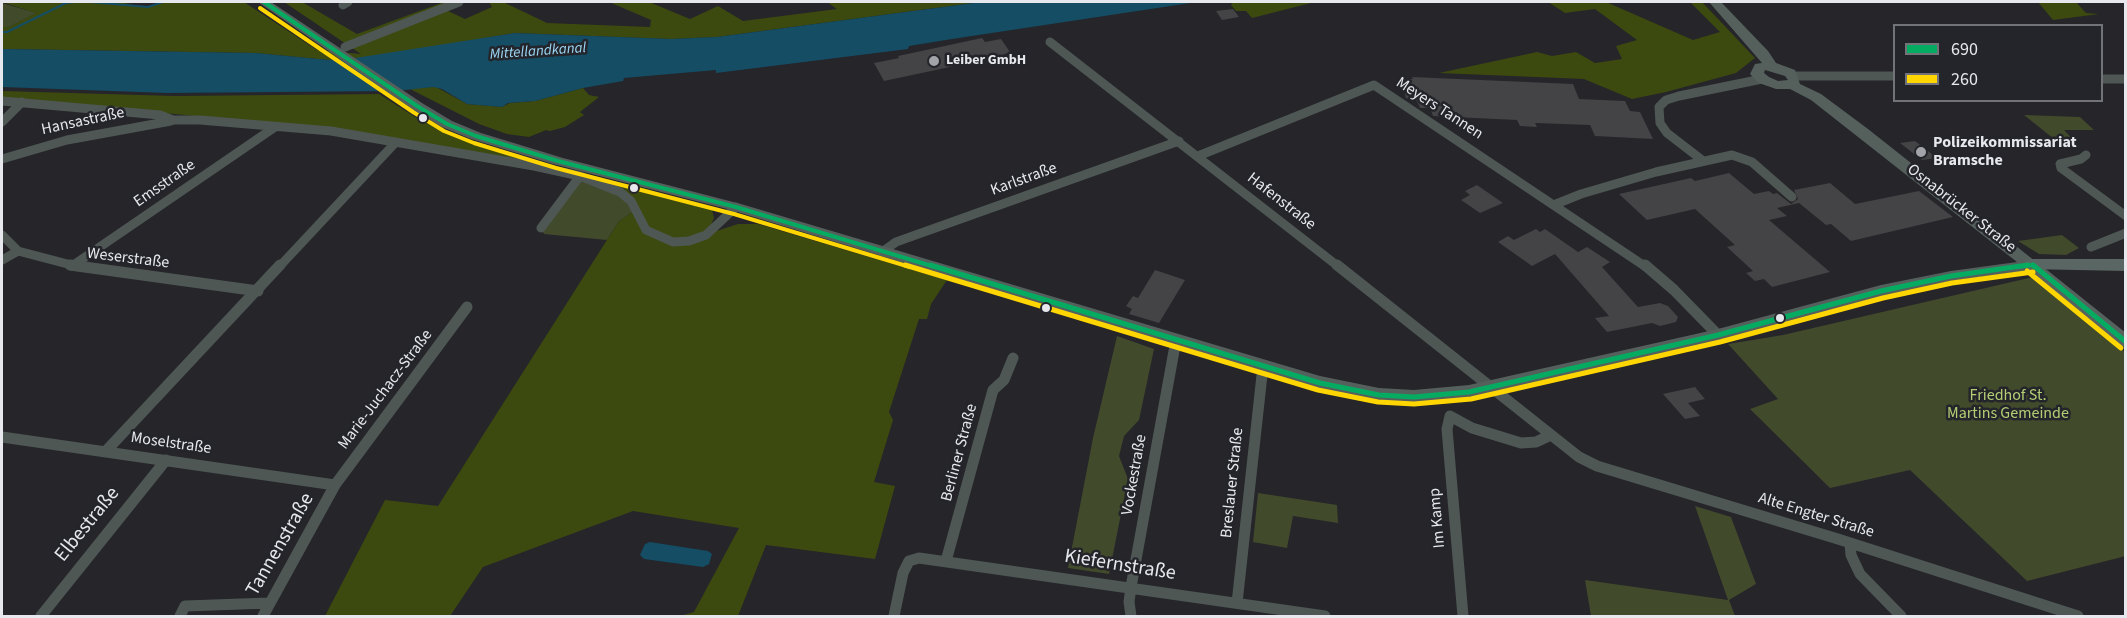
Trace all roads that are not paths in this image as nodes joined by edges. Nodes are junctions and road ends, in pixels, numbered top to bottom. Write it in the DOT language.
graph roads {
  1 [pos="264,2"];
  2 [pos="459,2"];
  3 [pos="1715,2"];
  4 [pos="1050,42"];
  5 [pos="339,48"];
  6 [pos="1771,66"];
  7 [pos="1893,76"];
  8 [pos="1762,79"];
  9 [pos="2103,79"];
  10 [pos="2126,79"];
  11 [pos="1792,80"];
  12 [pos="2,101"];
  13 [pos="22,102"];
  14 [pos="173,120"];
  15 [pos="2,122"];
  16 [pos="275,127"];
  17 [pos="1179,141"];
  18 [pos="396,142"];
  19 [pos="2086,155"];
  20 [pos="1197,156"];
  21 [pos="2,159"];
  22 [pos="1702,160"];
  23 [pos="580,176"];
  24 [pos="1792,197"];
  25 [pos="1556,204"];
  26 [pos="736,207"];
  27 [pos="2126,216"];
  28 [pos="541,228"];
  29 [pos="2126,232"];
  30 [pos="2,236"];
  31 [pos="2091,247"];
  32 [pos="18,251"];
  33 [pos="882,252"];
  34 [pos="2,260"];
  35 [pos="2032,265"];
  36 [pos="72,266"];
  37 [pos="2126,266"];
  38 [pos="258,291"];
  39 [pos="467,307"];
  40 [pos="1718,336"];
  41 [pos="1179,340"];
  42 [pos="2126,342"];
  43 [pos="1013,358"];
  44 [pos="1263,366"];
  45 [pos="1491,387"];
  46 [pos="1551,435"];
  47 [pos="2,437"];
  48 [pos="106,451"];
  49 [pos="166,460"];
  50 [pos="334,489"];
  51 [pos="1850,544"];
  52 [pos="946,561"];
  53 [pos="1131,587"];
  54 [pos="269,603"];
  55 [pos="1237,603"];
  56 [pos="42,616"];
  57 [pos="180,616"];
  58 [pos="263,616"];
  59 [pos="894,616"];
  60 [pos="1131,616"];
  61 [pos="1324,616"];
  62 [pos="1463,616"];
  63 [pos="1901,616"];
  64 [pos="2078,616"];
  1 -- 5 [label="main road"];
  2 -- 5 [label="street"];
  3 -- 6 [label="main road"];
  4 -- 17 [label="street, Hafenstraße"];
  5 -- 26 [label="main road"];
  6 -- 8 [label="main road"];
  6 -- 11 [label="main road"];
  7 -- 11 [label="street"];
  8 -- 11 [label="main road"];
  8 -- 22 [label="street"];
  9 -- 10 [label="street"];
  11 -- 35 [label="main road, Osnabrücker Straße"];
  12 -- 13 [label="street, Hansastraße"];
  13 -- 14 [label="street, Hansastraße"];
  13 -- 15 [label="street"];
  14 -- 16 [label="street, Hansastraße"];
  14 -- 21 [label="street, Hansastraße"];
  16 -- 18 [label="street, Hansastraße"];
  16 -- 36 [label="street, Emsstraße"];
  17 -- 20 [label="street, Hafenstraße"];
  17 -- 33 [label="street, Karlstraße"];
  18 -- 23 [label="street, Hansastraße"];
  18 -- 38 [label="street"];
  19 -- 27 [label="street"];
  20 -- 25 [label="street, Meyers Tannen"];
  20 -- 45 [label="street, Hafenstraße"];
  22 -- 24 [label="street"];
  22 -- 25 [label="street"];
  23 -- 26 [label="street, Hansastraße"];
  23 -- 28 [label="street"];
  25 -- 40 [label="street, Meyers Tannen"];
  26 -- 33 [label="main road"];
  29 -- 31 [label="street"];
  30 -- 32 [label="street, Weserstraße"];
  32 -- 34 [label="street"];
  32 -- 36 [label="street, Weserstraße"];
  33 -- 41 [label="main road"];
  35 -- 37 [label="highway"];
  35 -- 40 [label="main road"];
  35 -- 42 [label="main road, Osnabrücker Straße"];
  36 -- 38 [label="street, Weserstraße"];
  38 -- 48 [label="street"];
  39 -- 50 [label="street, Marie-Juchacz-Straße"];
  40 -- 45 [label="main road"];
  41 -- 44 [label="main road"];
  41 -- 53 [label="street, Vockestraße"];
  43 -- 52 [label="street, Berliner Straße"];
  44 -- 45 [label="main road"];
  44 -- 55 [label="street, Breslauer Straße"];
  45 -- 46 [label="street, Alte Engter Straße"];
  46 -- 51 [label="street, Alte Engter Straße"];
  46 -- 62 [label="street, Im Kamp"];
  47 -- 48 [label="street, Moselstraße"];
  48 -- 49 [label="street, Moselstraße"];
  49 -- 50 [label="street, Moselstraße"];
  49 -- 56 [label="street, Elbestraße"];
  50 -- 54 [label="street, Tannenstraße"];
  51 -- 63 [label="street"];
  51 -- 64 [label="street, Alte Engter Straße"];
  52 -- 53 [label="street, Kiefernstraße"];
  52 -- 59 [label="street, Kiefernstraße"];
  53 -- 55 [label="street, Kiefernstraße"];
  53 -- 60 [label="street, Vockestraße"];
  54 -- 57 [label="street"];
  54 -- 58 [label="street, Tannenstraße"];
  55 -- 61 [label="street, Kiefernstraße"];
}
